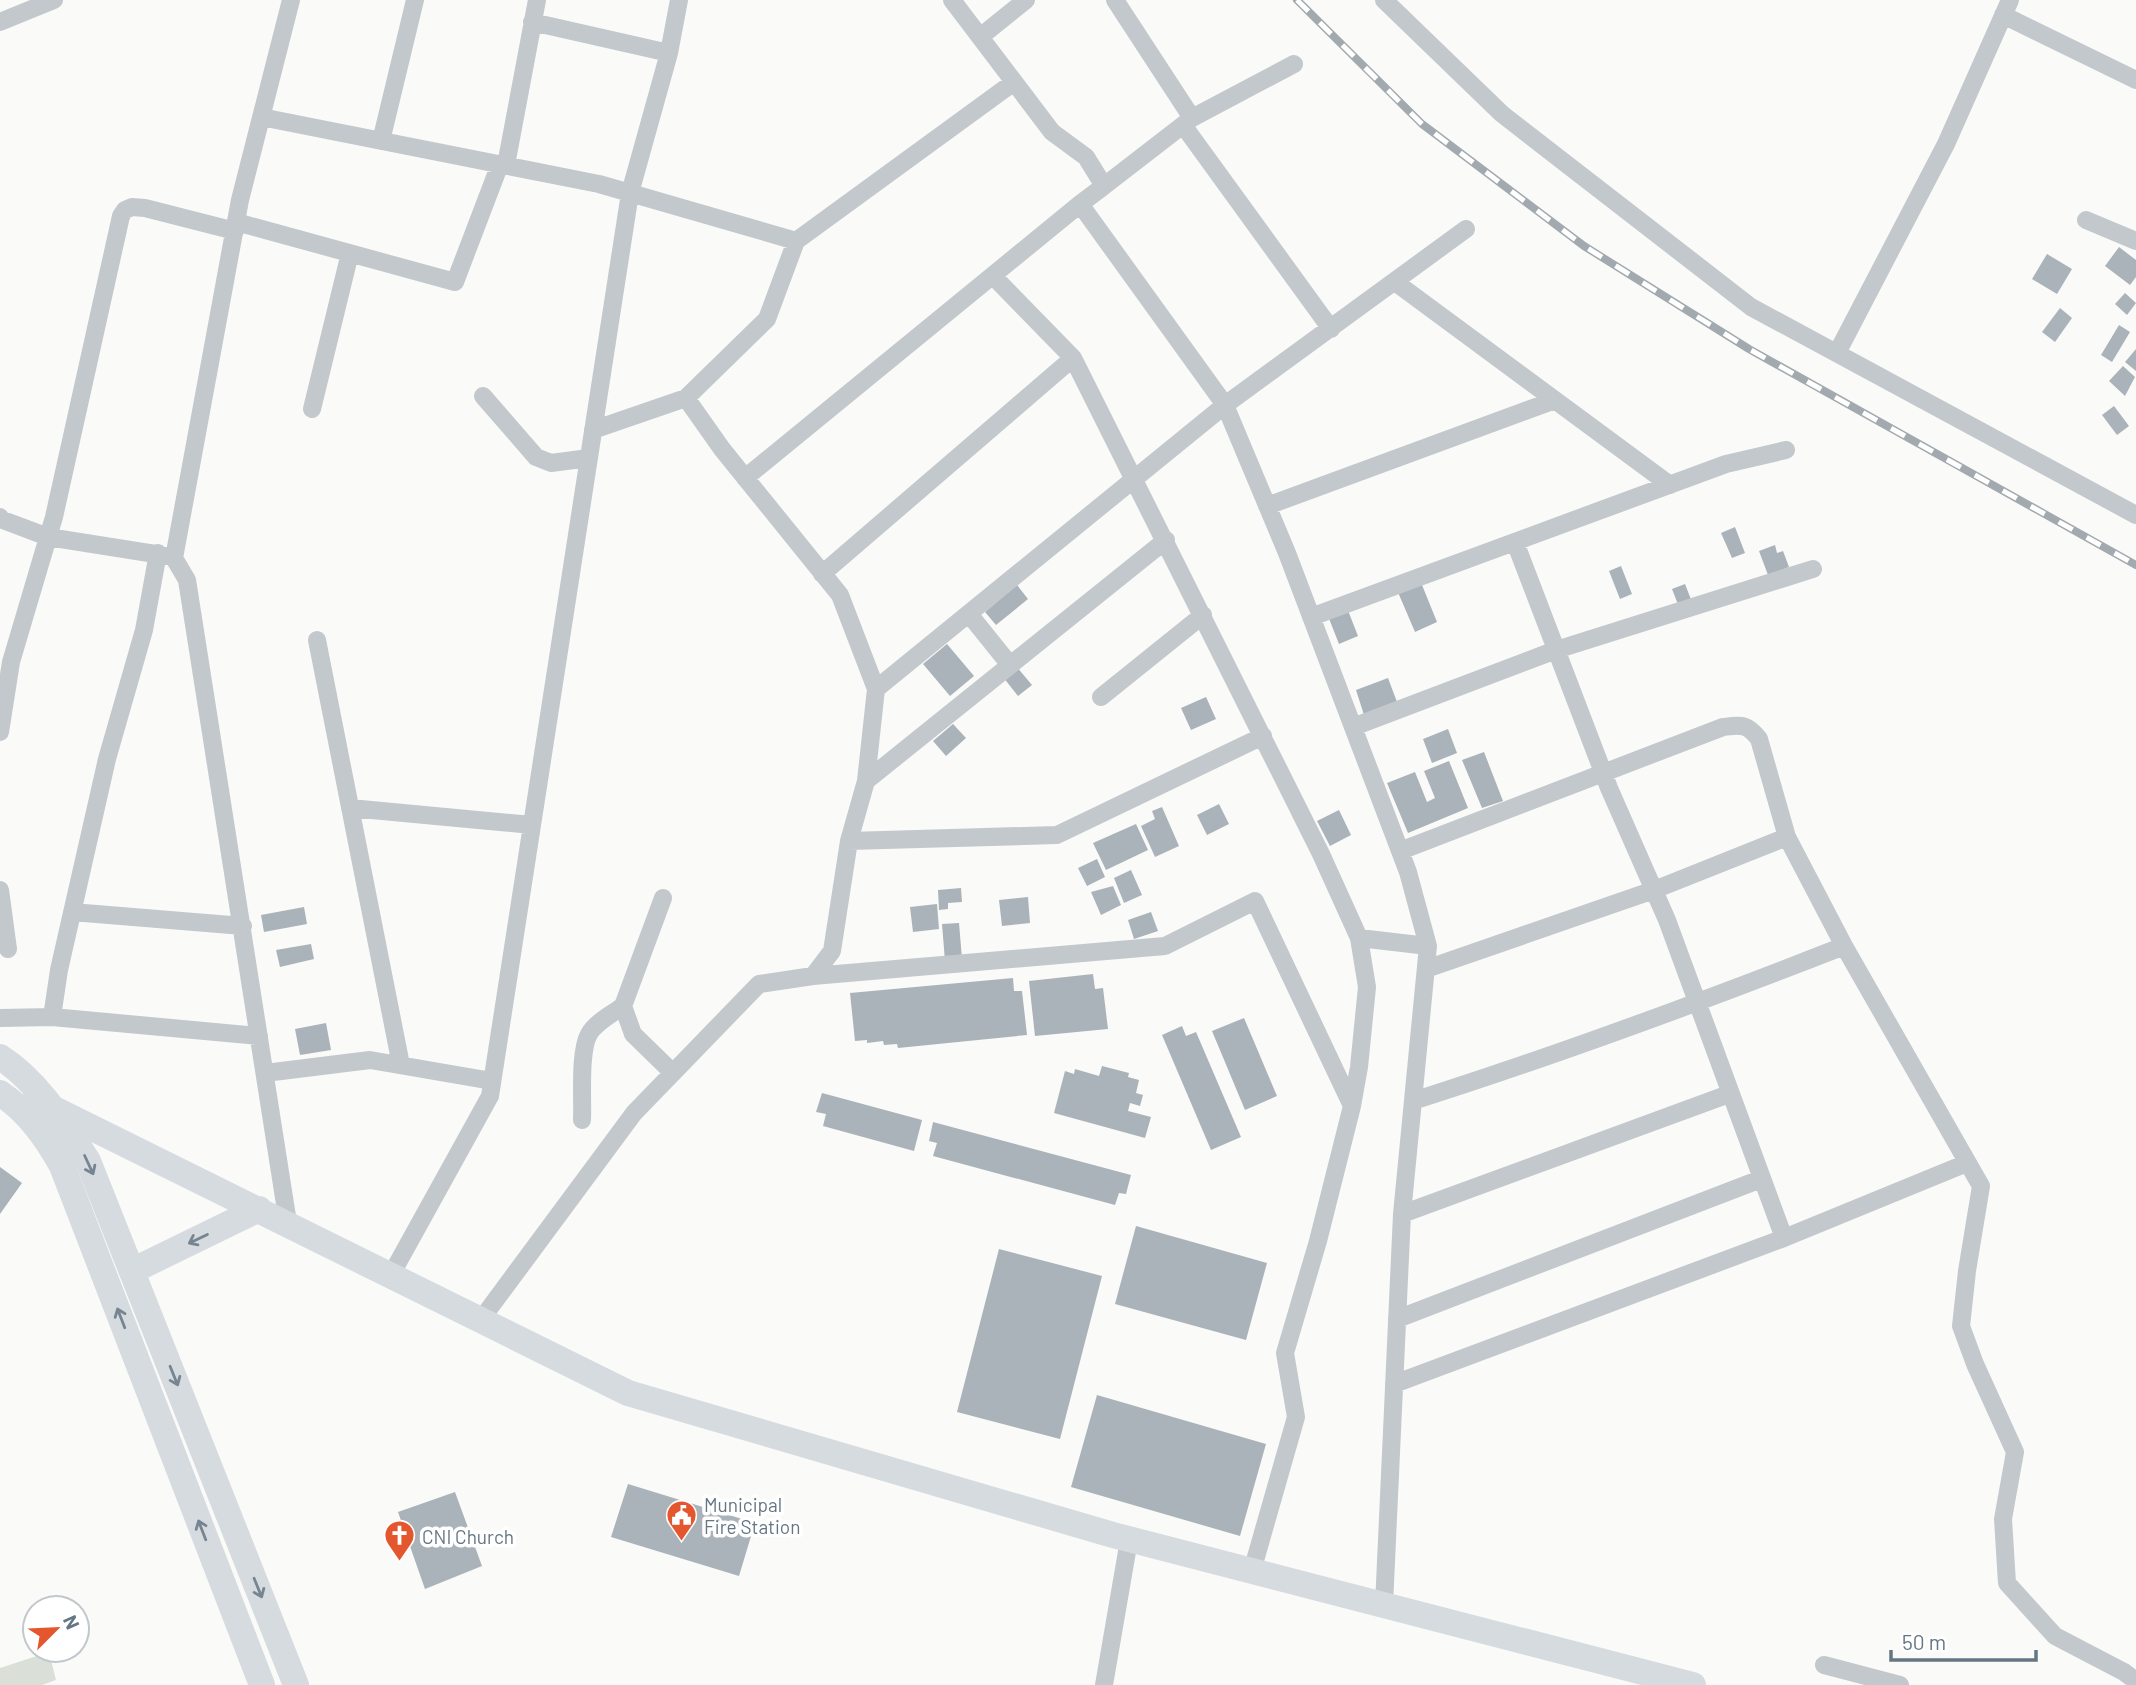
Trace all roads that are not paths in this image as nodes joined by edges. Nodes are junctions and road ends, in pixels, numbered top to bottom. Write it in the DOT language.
graph roads {
  1 [pos="54,0"];
  2 [pos="290,0"];
  3 [pos="415,0"];
  4 [pos="537,0"];
  5 [pos="679,0"];
  6 [pos="952,0"];
  7 [pos="1026,0"];
  8 [pos="1115,0"];
  9 [pos="1384,0"];
  10 [pos="2006,8"];
  11 [pos="0,22"];
  12 [pos="533,22"];
  13 [pos="980,37"];
  14 [pos="669,53"];
  15 [pos="1294,64"];
  16 [pos="2136,80"];
  17 [pos="1014,82"];
  18 [pos="261,117"];
  19 [pos="1187,122"];
  20 [pos="381,141"];
  21 [pos="503,165"];
  22 [pos="1104,187"];
  23 [pos="630,193"];
  24 [pos="1080,204"];
  25 [pos="2086,220"];
  26 [pos="235,226"];
  27 [pos="1466,229"];
  28 [pos="796,240"];
  29 [pos="2136,241"];
  30 [pos="350,253"];
  31 [pos="993,276"];
  32 [pos="1395,282"];
  33 [pos="1331,329"];
  34 [pos="1837,353"];
  35 [pos="1073,358"];
  36 [pos="483,396"];
  37 [pos="686,398"];
  38 [pos="1555,400"];
  39 [pos="1225,405"];
  40 [pos="312,409"];
  41 [pos="593,430"];
  42 [pos="1786,450"];
  43 [pos="589,458"];
  44 [pos="744,478"];
  45 [pos="1135,479"];
  46 [pos="1670,485"];
  47 [pos="1267,506"];
  48 [pos="2136,515"];
  49 [pos="0,517"];
  50 [pos="48,537"];
  51 [pos="1166,540"];
  52 [pos="1515,542"];
  53 [pos="166,555"];
  54 [pos="1814,569"];
  55 [pos="822,574"];
  56 [pos="969,614"];
  57 [pos="1203,615"];
  58 [pos="1311,617"];
  59 [pos="317,640"];
  60 [pos="1556,650"];
  61 [pos="1010,665"];
  62 [pos="876,689"];
  63 [pos="1101,697"];
  64 [pos="1353,727"];
  65 [pos="0,732"];
  66 [pos="1263,736"];
  67 [pos="1603,772"];
  68 [pos="866,781"];
  69 [pos="350,808"];
  70 [pos="532,825"];
  71 [pos="1787,837"];
  72 [pos="849,841"];
  73 [pos="1400,851"];
  74 [pos="0,890"];
  75 [pos="1654,890"];
  76 [pos="663,898"];
  77 [pos="72,912"];
  78 [pos="243,926"];
  79 [pos="1359,938"];
  80 [pos="1428,946"];
  81 [pos="1843,946"];
  82 [pos="8,949"];
  83 [pos="1426,969"];
  84 [pos="813,976"];
  85 [pos="1697,1003"];
  86 [pos="622,1006"];
  87 [pos="52,1017"];
  88 [pos="0,1018"];
  89 [pos="259,1036"];
  90 [pos="0,1057"];
  91 [pos="401,1065"];
  92 [pos="265,1073"];
  93 [pos="673,1073"];
  94 [pos="492,1081"];
  95 [pos="1729,1094"];
  96 [pos="10,1100"];
  97 [pos="1413,1101"];
  98 [pos="1352,1106"];
  99 [pos="54,1109"];
  100 [pos="582,1120"];
  101 [pos="1967,1163"];
  102 [pos="1761,1179"];
  103 [pos="259,1209"];
  104 [pos="1402,1214"];
  105 [pos="288,1223"];
  106 [pos="1784,1238"];
  107 [pos="132,1271"];
  108 [pos="391,1275"];
  109 [pos="1397,1319"];
  110 [pos="481,1321"];
  111 [pos="1394,1384"];
  112 [pos="1129,1540"];
  113 [pos="1252,1571"];
  114 [pos="1384,1605"];
  115 [pos="1825,1665"];
  116 [pos="2136,1681"];
  117 [pos="262,1685"];
  118 [pos="296,1685"];
  119 [pos="1104,1685"];
  120 [pos="1693,1685"];
  121 [pos="1900,1685"];
  1 -- 11 [label="street"];
  2 -- 18 [label="street"];
  3 -- 20 [label="street"];
  4 -- 12 [label="street"];
  5 -- 14 [label="street"];
  6 -- 13 [label="street"];
  7 -- 13 [label="street"];
  8 -- 19 [label="street"];
  9 -- 34 [label="street"];
  10 -- 16 [label="street"];
  10 -- 34 [label="street"];
  12 -- 14 [label="street"];
  12 -- 21 [label="street"];
  13 -- 17 [label="street"];
  14 -- 23 [label="street"];
  15 -- 19 [label="street"];
  17 -- 22 [label="street"];
  17 -- 28 [label="street"];
  18 -- 20 [label="street"];
  18 -- 26 [label="street"];
  19 -- 22 [label="street"];
  19 -- 33 [label="street"];
  20 -- 21 [label="street"];
  21 -- 23 [label="street"];
  21 -- 30 [label="street"];
  22 -- 24 [label="street"];
  23 -- 28 [label="street"];
  23 -- 41 [label="street"];
  24 -- 31 [label="street"];
  24 -- 39 [label="street"];
  25 -- 29 [label="street"];
  26 -- 30 [label="street"];
  26 -- 50 [label="street"];
  26 -- 53 [label="street"];
  27 -- 32 [label="street"];
  28 -- 37 [label="street"];
  30 -- 40 [label="street"];
  31 -- 35 [label="street"];
  31 -- 44 [label="street"];
  32 -- 33 [label="street"];
  32 -- 38 [label="street"];
  33 -- 39 [label="street"];
  34 -- 48 [label="street"];
  35 -- 45 [label="street"];
  35 -- 55 [label="street"];
  36 -- 43 [label="street"];
  37 -- 41 [label="street"];
  37 -- 44 [label="street"];
  38 -- 46 [label="street"];
  38 -- 47 [label="street"];
  39 -- 45 [label="street"];
  39 -- 47 [label="street"];
  41 -- 43 [label="street"];
  42 -- 46 [label="street"];
  43 -- 70 [label="street"];
  44 -- 55 [label="street"];
  45 -- 51 [label="street"];
  45 -- 56 [label="street"];
  46 -- 52 [label="street"];
  47 -- 58 [label="street"];
  49 -- 50 [label="street"];
  50 -- 53 [label="street"];
  50 -- 65 [label="street"];
  51 -- 57 [label="street"];
  51 -- 61 [label="street"];
  52 -- 58 [label="street"];
  52 -- 60 [label="street"];
  53 -- 77 [label="street"];
  53 -- 78 [label="street"];
  54 -- 60 [label="street"];
  55 -- 62 [label="street"];
  56 -- 61 [label="street"];
  56 -- 62 [label="street"];
  57 -- 63 [label="street"];
  57 -- 66 [label="street"];
  58 -- 64 [label="street"];
  59 -- 69 [label="street"];
  60 -- 64 [label="street"];
  60 -- 67 [label="street"];
  61 -- 68 [label="street"];
  62 -- 68 [label="street"];
  64 -- 73 [label="street"];
  66 -- 72 [label="street"];
  66 -- 79 [label="street"];
  67 -- 71 [label="street"];
  67 -- 73 [label="street"];
  67 -- 75 [label="street"];
  68 -- 72 [label="street"];
  69 -- 70 [label="street"];
  69 -- 91 [label="street"];
  70 -- 94 [label="street"];
  71 -- 75 [label="street"];
  71 -- 81 [label="street"];
  72 -- 84 [label="street"];
  73 -- 80 [label="street"];
  74 -- 82 [label="street"];
  75 -- 83 [label="street"];
  75 -- 85 [label="street"];
  76 -- 86 [label="street"];
  77 -- 78 [label="street"];
  77 -- 87 [label="street"];
  78 -- 89 [label="street"];
  79 -- 80 [label="street"];
  79 -- 98 [label="street"];
  80 -- 83 [label="street"];
  81 -- 85 [label="street"];
  81 -- 101 [label="street"];
  83 -- 97 [label="street"];
  84 -- 93 [label="street"];
  84 -- 98 [label="street"];
  85 -- 95 [label="street"];
  85 -- 97 [label="street"];
  86 -- 93 [label="street"];
  86 -- 100 [label="street"];
  87 -- 88 [label="street"];
  87 -- 89 [label="street"];
  89 -- 92 [label="street"];
  90 -- 99 [label="main road"];
  91 -- 92 [label="street"];
  91 -- 94 [label="street"];
  92 -- 105 [label="street"];
  93 -- 110 [label="street"];
  94 -- 108 [label="street"];
  95 -- 102 [label="street"];
  95 -- 104 [label="street"];
  96 -- 99 [label="main road"];
  117 -- 96 [label="main road, one-way"];
  97 -- 104 [label="street"];
  98 -- 113 [label="street"];
  99 -- 103 [label="main road"];
  99 -- 107 [label="main road, one-way"];
  101 -- 106 [label="street"];
  101 -- 116 [label="street"];
  102 -- 106 [label="street"];
  102 -- 109 [label="street"];
  103 -- 105 [label="main road"];
  103 -- 107 [label="main road, one-way"];
  104 -- 109 [label="street"];
  105 -- 108 [label="main road"];
  106 -- 111 [label="street"];
  107 -- 118 [label="main road, one-way"];
  108 -- 110 [label="main road"];
  109 -- 111 [label="street"];
  110 -- 112 [label="main road"];
  111 -- 114 [label="street"];
  112 -- 113 [label="main road"];
  112 -- 119 [label="street"];
  113 -- 114 [label="main road"];
  114 -- 120 [label="main road"];
  115 -- 121 [label="street"];
}
